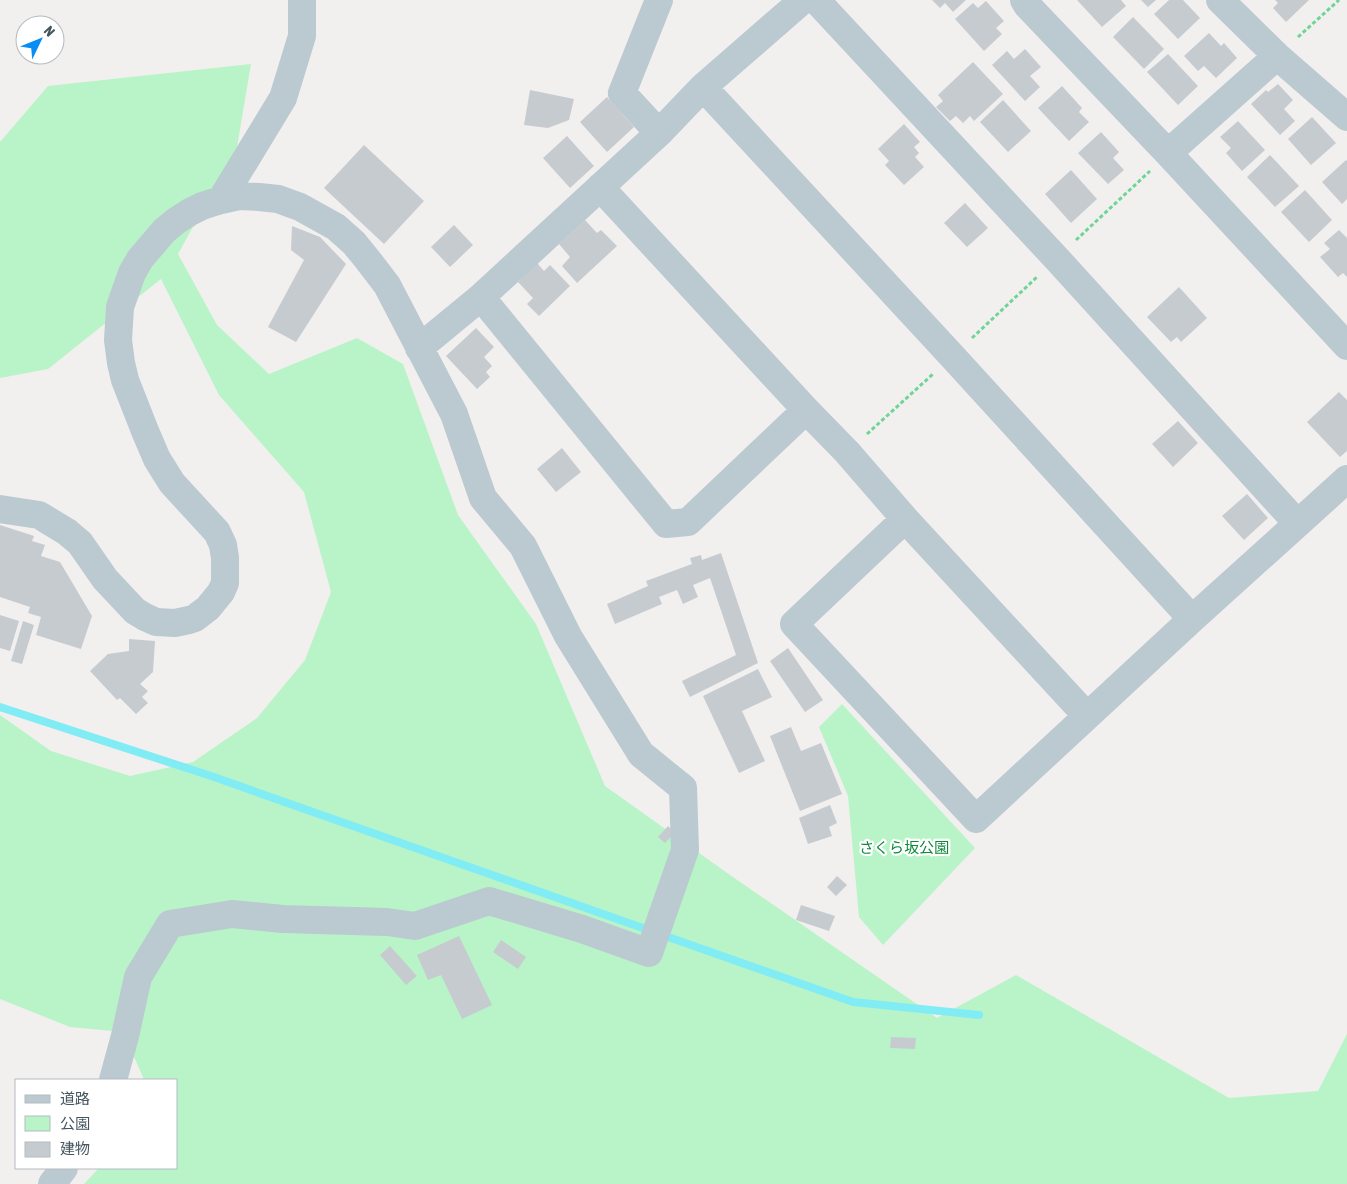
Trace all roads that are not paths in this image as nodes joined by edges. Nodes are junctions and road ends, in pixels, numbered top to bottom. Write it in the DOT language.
graph roads {
  1 [pos="302,0"];
  2 [pos="659,0"];
  3 [pos="803,0"];
  4 [pos="816,0"];
  5 [pos="1024,0"];
  6 [pos="1220,0"];
  7 [pos="1277,56"];
  8 [pos="703,87"];
  9 [pos="1347,116"];
  10 [pos="659,133"];
  11 [pos="1168,153"];
  12 [pos="600,187"];
  13 [pos="221,200"];
  14 [pos="481,297"];
  15 [pos="1347,346"];
  16 [pos="419,348"];
  17 [pos="806,410"];
  18 [pos="1347,479"];
  19 [pos="0,509"];
  20 [pos="905,519"];
  21 [pos="1297,523"];
  22 [pos="1192,619"];
  23 [pos="1087,716"];
  24 [pos="113,1079"];
  25 [pos="63,1169"];
  26 [pos="52,1184"];
  1 -- 13 [label="street"];
  2 -- 10 [label="street"];
  3 -- 8 [label="street"];
  4 -- 21 [label="street"];
  5 -- 11 [label="street"];
  6 -- 7 [label="street"];
  7 -- 9 [label="street"];
  7 -- 11 [label="street"];
  8 -- 10 [label="street"];
  8 -- 22 [label="street"];
  10 -- 12 [label="street"];
  11 -- 15 [label="street"];
  12 -- 14 [label="street"];
  12 -- 17 [label="street"];
  13 -- 16 [label="street"];
  13 -- 19 [label="street"];
  14 -- 16 [label="street"];
  14 -- 17 [label="street"];
  16 -- 24 [label="street"];
  17 -- 20 [label="street"];
  18 -- 21 [label="street"];
  20 -- 23 [label="street"];
  20 -- 23 [label="street"];
  21 -- 22 [label="street"];
  22 -- 23 [label="street"];
  25 -- 26 [label="street"];
}
